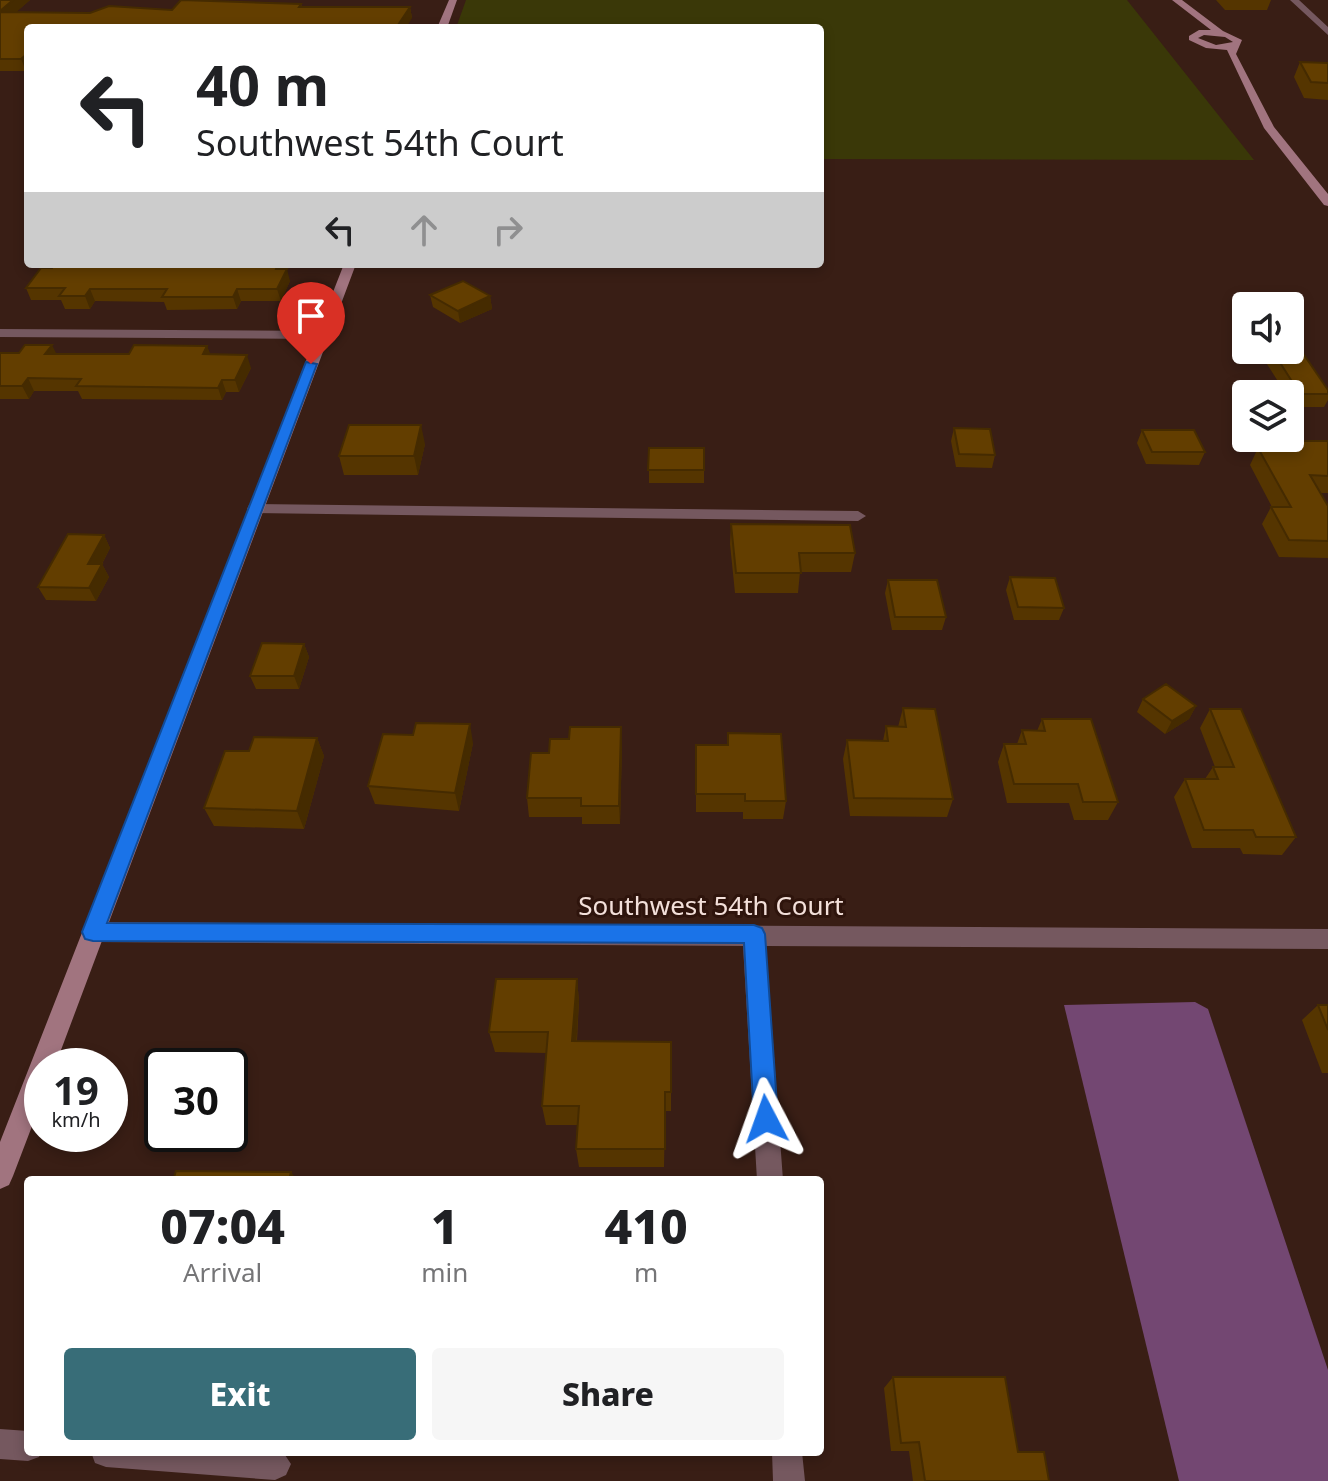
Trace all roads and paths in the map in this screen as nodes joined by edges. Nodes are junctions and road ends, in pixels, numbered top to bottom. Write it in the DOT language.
graph roads {
  1 [pos="453,0"];
  2 [pos="1176,0"];
  3 [pos="1294,0"];
  4 [pos="1191,14"];
  5 [pos="444,24"];
  6 [pos="1328,32"];
  7 [pos="1222,33"];
  8 [pos="1195,34"];
  9 [pos="1207,46"];
  10 [pos="1232,47"];
  11 [pos="1237,67"];
  12 [pos="1328,202"];
  13 [pos="348,268"];
  14 [pos="0,333"];
  15 [pos="322,335"];
  16 [pos="255,509"];
  17 [pos="858,516"];
  18 [pos="93,932"];
  19 [pos="754,934"];
  20 [pos="1328,939"];
  21 [pos="0,1176"];
  22 [pos="770,1176"];
  23 [pos="0,1444"];
  24 [pos="24,1446"];
  25 [pos="162,1456"];
  26 [pos="787,1456"];
  27 [pos="275,1464"];
  28 [pos="789,1481"];
  1 -- 5 [label="street"];
  2 -- 4 [label="street"];
  3 -- 6 [label="street"];
  4 -- 7 [label="street"];
  4 -- 8 [label="street"];
  7 -- 8 [label="street"];
  7 -- 10 [label="street"];
  8 -- 9 [label="street"];
  9 -- 10 [label="street"];
  9 -- 11 [label="street"];
  10 -- 11 [label="street"];
  11 -- 12 [label="street"];
  13 -- 15 [label="street"];
  14 -- 15 [label="street"];
  15 -- 16 [label="street"];
  16 -- 17 [label="street"];
  16 -- 18 [label="street"];
  18 -- 19 [label="street, Southwest 54th Court"];
  18 -- 21 [label="street"];
  19 -- 20 [label="street, Southwest 54th Court"];
  19 -- 22 [label="street"];
  23 -- 24 [label="street"];
  25 -- 27 [label="street"];
  26 -- 28 [label="street"];
}
